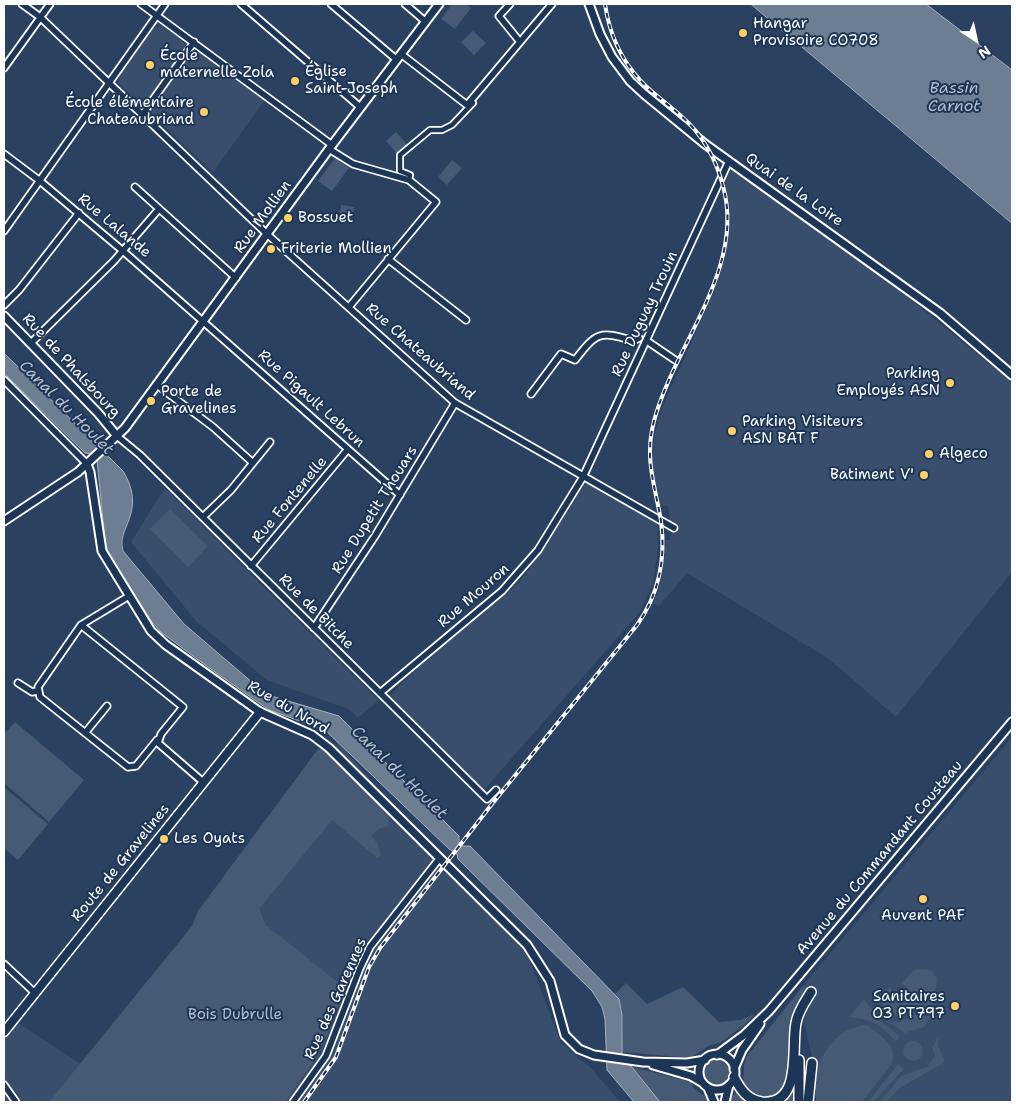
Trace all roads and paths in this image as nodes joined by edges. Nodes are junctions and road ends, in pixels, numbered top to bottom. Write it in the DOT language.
graph roads {
  1 [pos="22,4"];
  2 [pos="50,4"];
  3 [pos="141,4"];
  4 [pos="165,4"];
  5 [pos="241,4"];
  6 [pos="331,4"];
  7 [pos="405,4"];
  8 [pos="439,4"];
  9 [pos="510,4"];
  10 [pos="552,4"];
  11 [pos="589,4"];
  12 [pos="157,16"];
  13 [pos="40,17"];
  14 [pos="426,22"];
  15 [pos="194,42"];
  16 [pos="520,42"];
  17 [pos="399,57"];
  18 [pos="4,68"];
  19 [pos="110,82"];
  20 [pos="469,103"];
  21 [pos="360,108"];
  22 [pos="142,114"];
  23 [pos="330,147"];
  24 [pos="4,154"];
  25 [pos="730,161"];
  26 [pos="408,180"];
  27 [pos="40,181"];
  28 [pos="135,187"];
  29 [pos="159,209"];
  30 [pos="79,213"];
  31 [pos="4,231"];
  32 [pos="268,235"];
  33 [pos="123,251"];
  34 [pos="388,259"];
  35 [pos="236,278"];
  36 [pos="4,305"];
  37 [pos="349,307"];
  38 [pos="4,316"];
  39 [pos="466,320"];
  40 [pos="204,321"];
  41 [pos="639,338"];
  42 [pos="647,341"];
  43 [pos="31,343"];
  44 [pos="676,360"];
  45 [pos="1012,375"];
  46 [pos="4,380"];
  47 [pos="157,385"];
  48 [pos="531,394"];
  49 [pos="455,403"];
  50 [pos="117,436"];
  51 [pos="270,442"];
  52 [pos="348,449"];
  53 [pos="253,462"];
  54 [pos="87,464"];
  55 [pos="583,477"];
  56 [pos="400,495"];
  57 [pos="203,517"];
  58 [pos="4,521"];
  59 [pos="674,528"];
  60 [pos="251,566"];
  61 [pos="129,596"];
  62 [pos="81,625"];
  63 [pos="314,628"];
  64 [pos="18,683"];
  65 [pos="38,691"];
  66 [pos="380,693"];
  67 [pos="107,706"];
  68 [pos="260,712"];
  69 [pos="1012,722"];
  70 [pos="85,733"];
  71 [pos="158,740"];
  72 [pos="203,782"];
  73 [pos="496,790"];
  74 [pos="439,859"];
  75 [pos="4,964"];
  76 [pos="36,993"];
  77 [pos="769,1011"];
  78 [pos="4,1032"];
  79 [pos="717,1055"];
  80 [pos="705,1060"];
  81 [pos="643,1062"];
  82 [pos="812,1064"];
  83 [pos="733,1077"];
  84 [pos="4,1085"];
  85 [pos="706,1085"];
  86 [pos="16,1102"];
  87 [pos="293,1102"];
  88 [pos="714,1102"];
  89 [pos="725,1102"];
  90 [pos="799,1102"];
  91 [pos="808,1102"];
  1 -- 13 [label="street, Rue Chateaubriand"];
  2 -- 13 [label="street"];
  3 -- 12 [label="street"];
  4 -- 12 [label="street"];
  5 -- 21 [label="street"];
  6 -- 17 [label="street"];
  7 -- 14 [label="street"];
  8 -- 14 [label="street, Rue Mollien"];
  9 -- 16 [label="street"];
  10 -- 16 [label="street"];
  11 -- 25 [label="street, Quai de la Loire"];
  12 -- 15 [label="street"];
  12 -- 19 [label="street"];
  13 -- 18 [label="street"];
  13 -- 19 [label="street, Rue Chateaubriand"];
  14 -- 17 [label="street, Rue Mollien"];
  15 -- 22 [label="street"];
  15 -- 23 [label="street"];
  16 -- 20 [label="street"];
  17 -- 20 [label="street"];
  17 -- 21 [label="street, Rue Mollien"];
  19 -- 22 [label="street, Rue Chateaubriand"];
  19 -- 27 [label="street"];
  20 -- 26 [label="street"];
  21 -- 23 [label="street, Rue Mollien"];
  22 -- 32 [label="street, Rue Chateaubriand"];
  23 -- 26 [label="street"];
  23 -- 32 [label="street, Rue Mollien"];
  24 -- 27 [label="street, Rue Lalande"];
  25 -- 42 [label="street, Rue Duguay Trouin"];
  25 -- 45 [label="street, Quai de la Loire"];
  26 -- 34 [label="street"];
  27 -- 30 [label="street, Rue Lalande"];
  27 -- 31 [label="street"];
  28 -- 29 [label="street"];
  29 -- 33 [label="street"];
  29 -- 35 [label="street"];
  30 -- 33 [label="street, Rue Lalande"];
  30 -- 36 [label="street"];
  32 -- 35 [label="street, Rue Mollien"];
  32 -- 37 [label="street, Rue Chateaubriand"];
  33 -- 40 [label="street, Rue Lalande"];
  33 -- 43 [label="street"];
  34 -- 37 [label="street"];
  34 -- 39 [label="street"];
  35 -- 40 [label="street, Rue Mollien"];
  37 -- 49 [label="street, Rue Chateaubriand"];
  38 -- 43 [label="street, Rue de Phalsbourg"];
  40 -- 47 [label="street, Rue Mollien"];
  40 -- 52 [label="street, Rue Pigault Lebrun"];
  41 -- 48 [label="street"];
  42 -- 44 [label="street"];
  42 -- 55 [label="street, Rue Duguay Trouin"];
  43 -- 50 [label="street, Rue de Phalsbourg"];
  46 -- 54 [label="street"];
  47 -- 50 [label="street, Rue Mollien"];
  47 -- 53 [label="street"];
  49 -- 55 [label="street, Rue Chateaubriand"];
  49 -- 56 [label="street, Rue Dupetit Thouars"];
  50 -- 54 [label="street, Rue Mollien"];
  50 -- 57 [label="street, Rue de Bitche"];
  51 -- 53 [label="street"];
  52 -- 56 [label="street, Rue Pigault Lebrun"];
  52 -- 60 [label="street, Rue Fontenelle"];
  53 -- 57 [label="street"];
  54 -- 58 [label="street, Rue Mollien"];
  54 -- 61 [label="street, Rue du Nord"];
  55 -- 59 [label="street, Rue Chateaubriand"];
  55 -- 66 [label="street, Rue Mouron"];
  56 -- 63 [label="street, Rue Dupetit Thouars"];
  57 -- 60 [label="street, Rue de Bitche"];
  60 -- 63 [label="street, Rue de Bitche"];
  61 -- 62 [label="street"];
  61 -- 68 [label="street, Rue du Nord"];
  62 -- 65 [label="street"];
  62 -- 71 [label="street"];
  63 -- 66 [label="street, Rue de Bitche"];
  64 -- 65 [label="street"];
  65 -- 70 [label="street"];
  66 -- 73 [label="street, Rue de Bitche"];
  67 -- 70 [label="street"];
  68 -- 72 [label="main road, Route de Gravelines"];
  68 -- 74 [label="street, Rue du Nord"];
  69 -- 77 [label="street, Avenue du Commandant Cousteau"];
  70 -- 71 [label="street"];
  71 -- 72 [label="street"];
  72 -- 76 [label="main road, Route de Gravelines"];
  74 -- 81 [label="street, Rue du Nord"];
  74 -- 87 [label="street, Rue des Garennes"];
  75 -- 76 [label="street"];
  76 -- 78 [label="main road, Route de Gravelines"];
  77 -- 79 [label="street, Avenue du Commandant Cousteau"];
  77 -- 83 [label="street, Avenue du Commandant Cousteau"];
  79 -- 80 [label="street"];
  79 -- 83 [label="street"];
  80 -- 81 [label="street, Rue du Nord"];
  80 -- 85 [label="street"];
  81 -- 85 [label="street, Rue du Nord"];
  82 -- 91 [label="highway"];
  83 -- 85 [label="street"];
  83 -- 89 [label="street, Avenue du Commandant Cousteau"];
  83 -- 90 [label="highway"];
  84 -- 86 [label="street"];
  85 -- 88 [label="street"];
}
